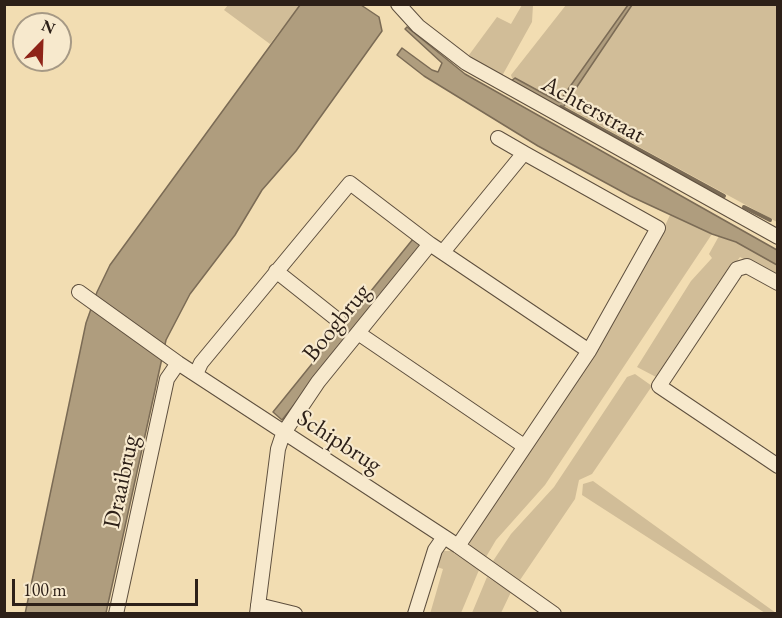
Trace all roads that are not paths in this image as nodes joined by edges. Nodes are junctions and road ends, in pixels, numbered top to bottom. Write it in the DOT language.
graph roads {
  1 [pos="398,4"];
  2 [pos="498,138"];
  3 [pos="524,153"];
  4 [pos="777,237"];
  5 [pos="430,244"];
  6 [pos="443,252"];
  7 [pos="276,271"];
  8 [pos="777,283"];
  9 [pos="83,295"];
  10 [pos="339,321"];
  11 [pos="358,333"];
  12 [pos="589,351"];
  13 [pos="172,359"];
  14 [pos="196,374"];
  15 [pos="283,434"];
  16 [pos="524,446"];
  17 [pos="777,466"];
  18 [pos="444,537"];
  19 [pos="458,546"];
  20 [pos="258,609"];
  21 [pos="116,614"];
  22 [pos="295,614"];
  23 [pos="416,614"];
  24 [pos="554,614"];
  1 -- 4 [label="street, Achterstraat"];
  2 -- 3 [label="street"];
  3 -- 6 [label="street"];
  3 -- 12 [label="street"];
  5 -- 6 [label="street"];
  5 -- 7 [label="street"];
  5 -- 11 [label="street, Boogbrug"];
  6 -- 12 [label="street"];
  7 -- 10 [label="street"];
  7 -- 14 [label="street"];
  8 -- 17 [label="street"];
  9 -- 13 [label="street, Schipbrug"];
  11 -- 15 [label="street, Boogbrug"];
  11 -- 16 [label="street"];
  12 -- 16 [label="street"];
  13 -- 14 [label="street, Schipbrug"];
  13 -- 21 [label="street, Draaibrug"];
  14 -- 15 [label="street, Schipbrug"];
  15 -- 18 [label="street, Schipbrug"];
  15 -- 20 [label="street"];
  16 -- 19 [label="street"];
  18 -- 19 [label="street, Schipbrug"];
  18 -- 23 [label="street"];
  19 -- 24 [label="street, Schipbrug"];
  20 -- 22 [label="street"];
}
